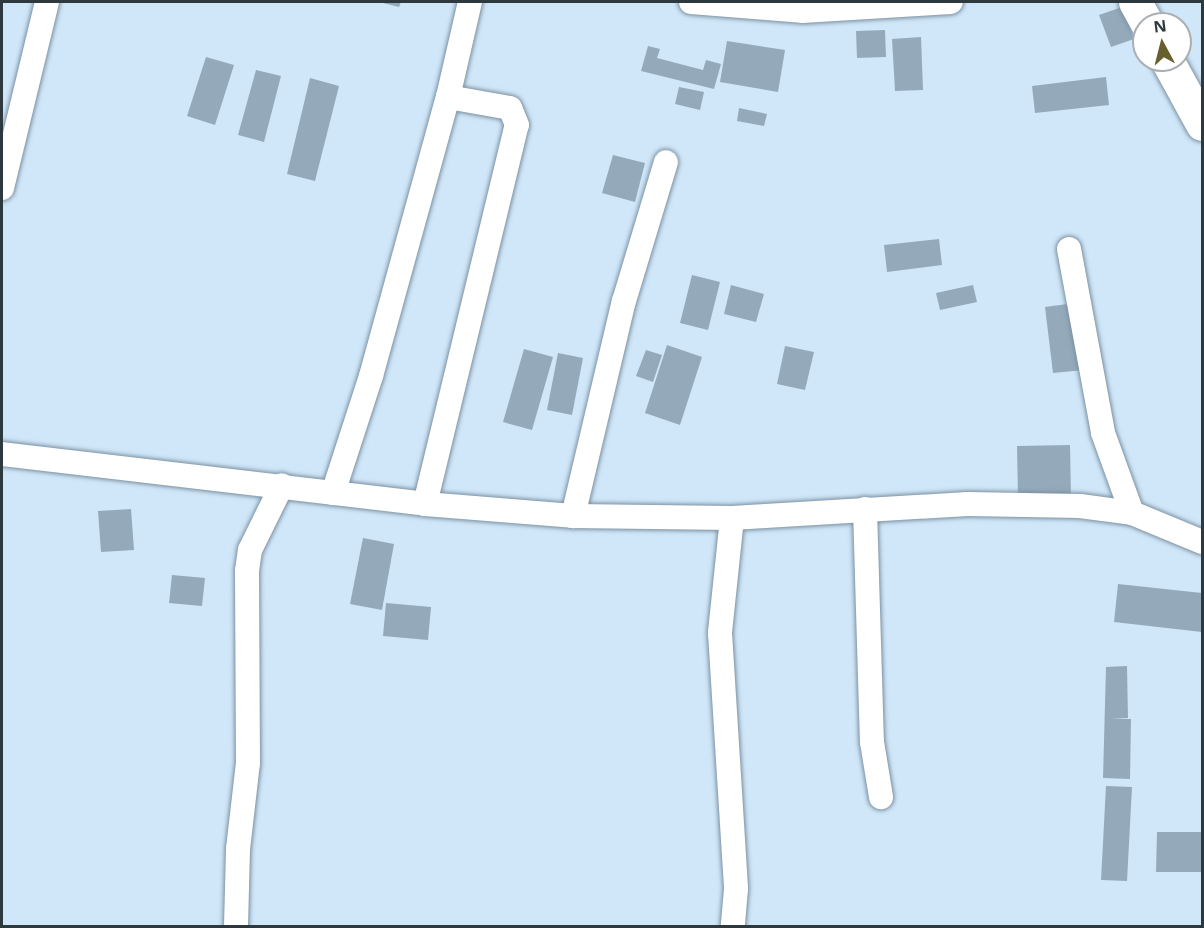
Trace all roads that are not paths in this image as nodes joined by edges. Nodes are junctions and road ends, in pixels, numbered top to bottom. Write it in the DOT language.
graph roads {
  1 [pos="47,2"];
  2 [pos="470,2"];
  3 [pos="691,2"];
  4 [pos="951,2"];
  5 [pos="1174,72"];
  6 [pos="448,97"];
  7 [pos="1203,124"];
  8 [pos="666,162"];
  9 [pos="2,188"];
  10 [pos="1069,249"];
  11 [pos="2,454"];
  12 [pos="282,485"];
  13 [pos="333,493"];
  14 [pos="425,504"];
  15 [pos="865,509"];
  16 [pos="1132,513"];
  17 [pos="573,516"];
  18 [pos="732,518"];
  19 [pos="1203,542"];
  20 [pos="881,797"];
  21 [pos="236,927"];
  22 [pos="733,927"];
  1 -- 9 [label="street"];
  2 -- 6 [label="street"];
  3 -- 4 [label="street"];
  5 -- 7 [label="street"];
  6 -- 13 [label="street"];
  6 -- 14 [label="street"];
  8 -- 17 [label="street"];
  10 -- 16 [label="street"];
  11 -- 12 [label="street"];
  12 -- 13 [label="street"];
  12 -- 21 [label="street"];
  13 -- 14 [label="street"];
  14 -- 17 [label="street"];
  15 -- 16 [label="street"];
  15 -- 18 [label="street"];
  15 -- 20 [label="street"];
  16 -- 19 [label="street"];
  17 -- 18 [label="street"];
  18 -- 22 [label="street"];
}
